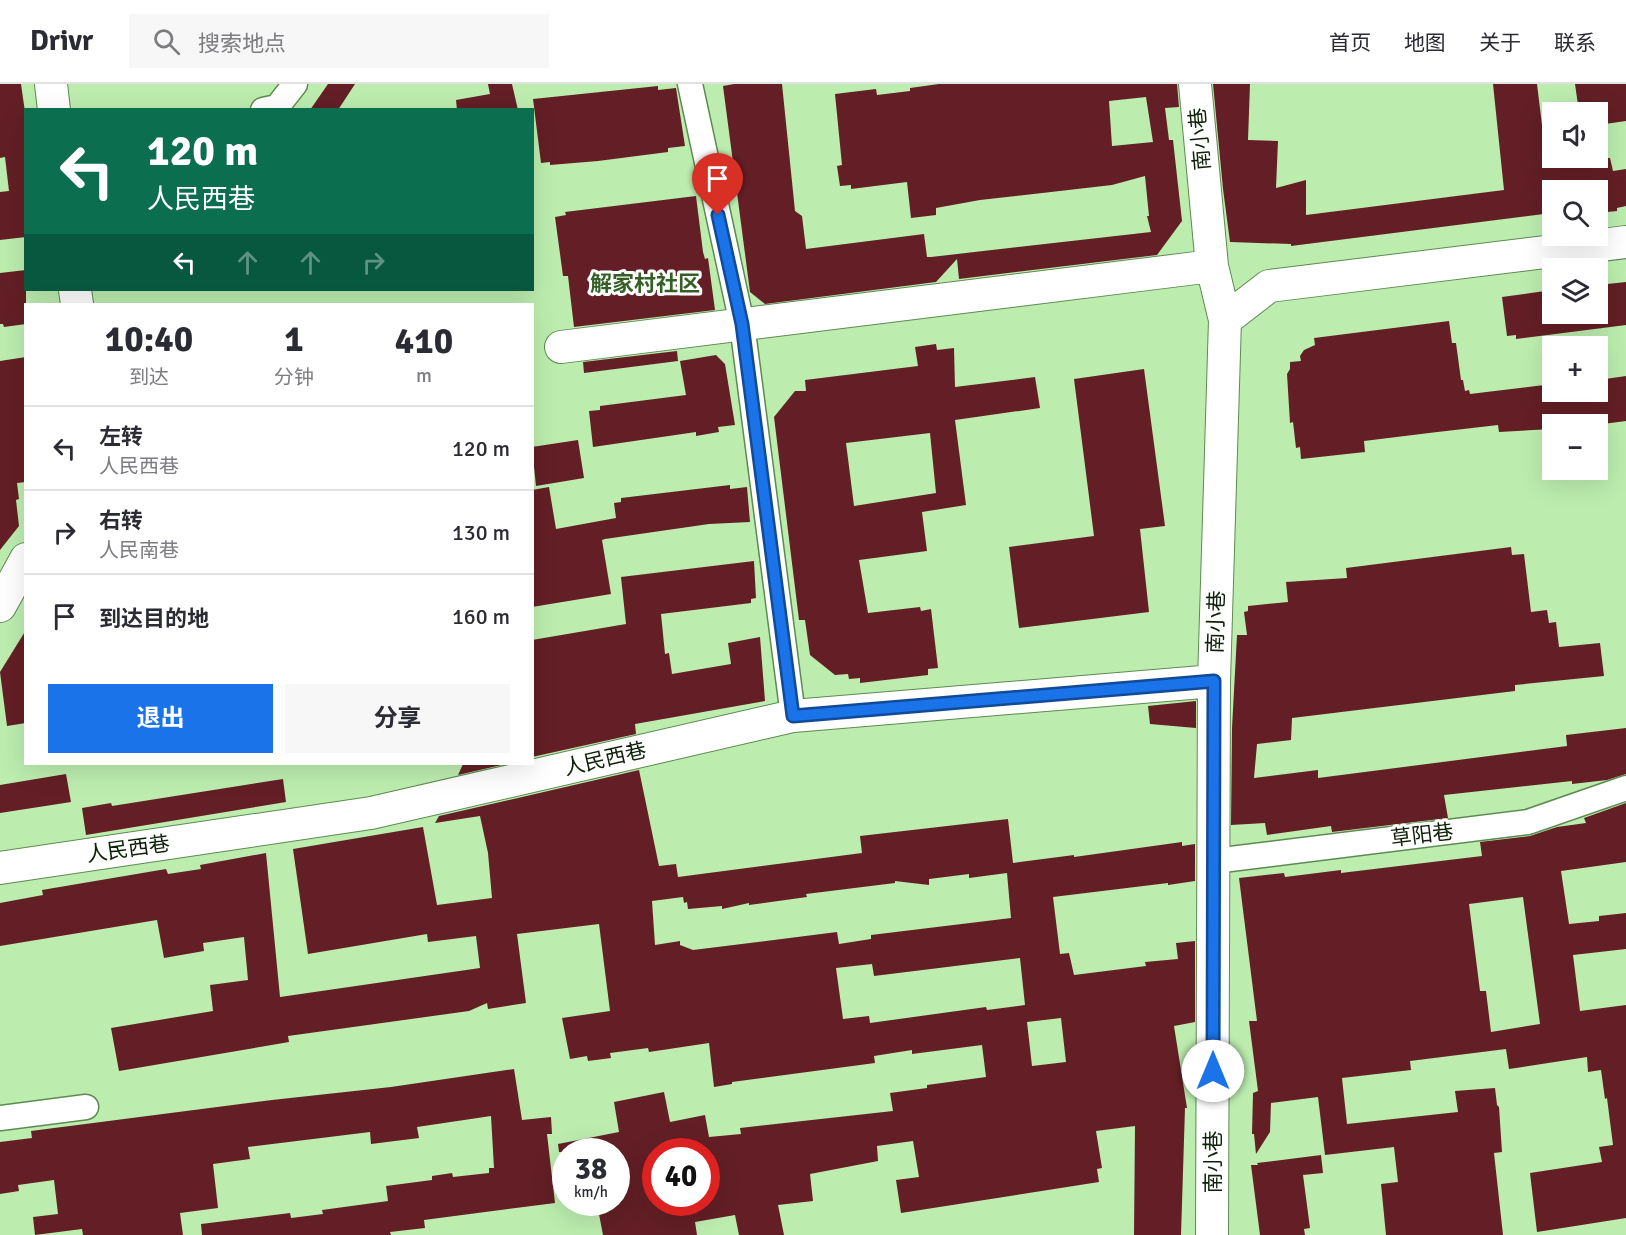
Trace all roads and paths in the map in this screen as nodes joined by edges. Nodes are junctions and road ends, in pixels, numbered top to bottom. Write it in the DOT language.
graph roads {
  1 [pos="51,84"];
  2 [pos="295,84"];
  3 [pos="690,84"];
  4 [pos="1195,84"];
  5 [pos="54,108"];
  6 [pos="272,108"];
  7 [pos="1626,242"];
  8 [pos="1212,266"];
  9 [pos="1225,320"];
  10 [pos="742,324"];
  11 [pos="561,347"];
  12 [pos="24,563"];
  13 [pos="0,606"];
  14 [pos="1214,681"];
  15 [pos="793,716"];
  16 [pos="1626,788"];
  17 [pos="1214,861"];
  18 [pos="0,868"];
  19 [pos="86,1107"];
  20 [pos="0,1118"];
  21 [pos="1212,1235"];
  1 -- 5 [label="street"];
  2 -- 6 [label="street"];
  3 -- 10 [label="street"];
  4 -- 8 [label="street, 南小巷"];
  7 -- 9 [label="street"];
  8 -- 9 [label="street, 南小巷"];
  8 -- 10 [label="street"];
  9 -- 14 [label="street, 南小巷"];
  10 -- 11 [label="street"];
  10 -- 15 [label="street"];
  12 -- 13 [label="street"];
  14 -- 15 [label="street, 人民西巷"];
  14 -- 17 [label="street, 南小巷"];
  15 -- 18 [label="street, 人民西巷"];
  16 -- 17 [label="street, 草阳巷"];
  17 -- 21 [label="street, 南小巷"];
  19 -- 20 [label="street"];
}
